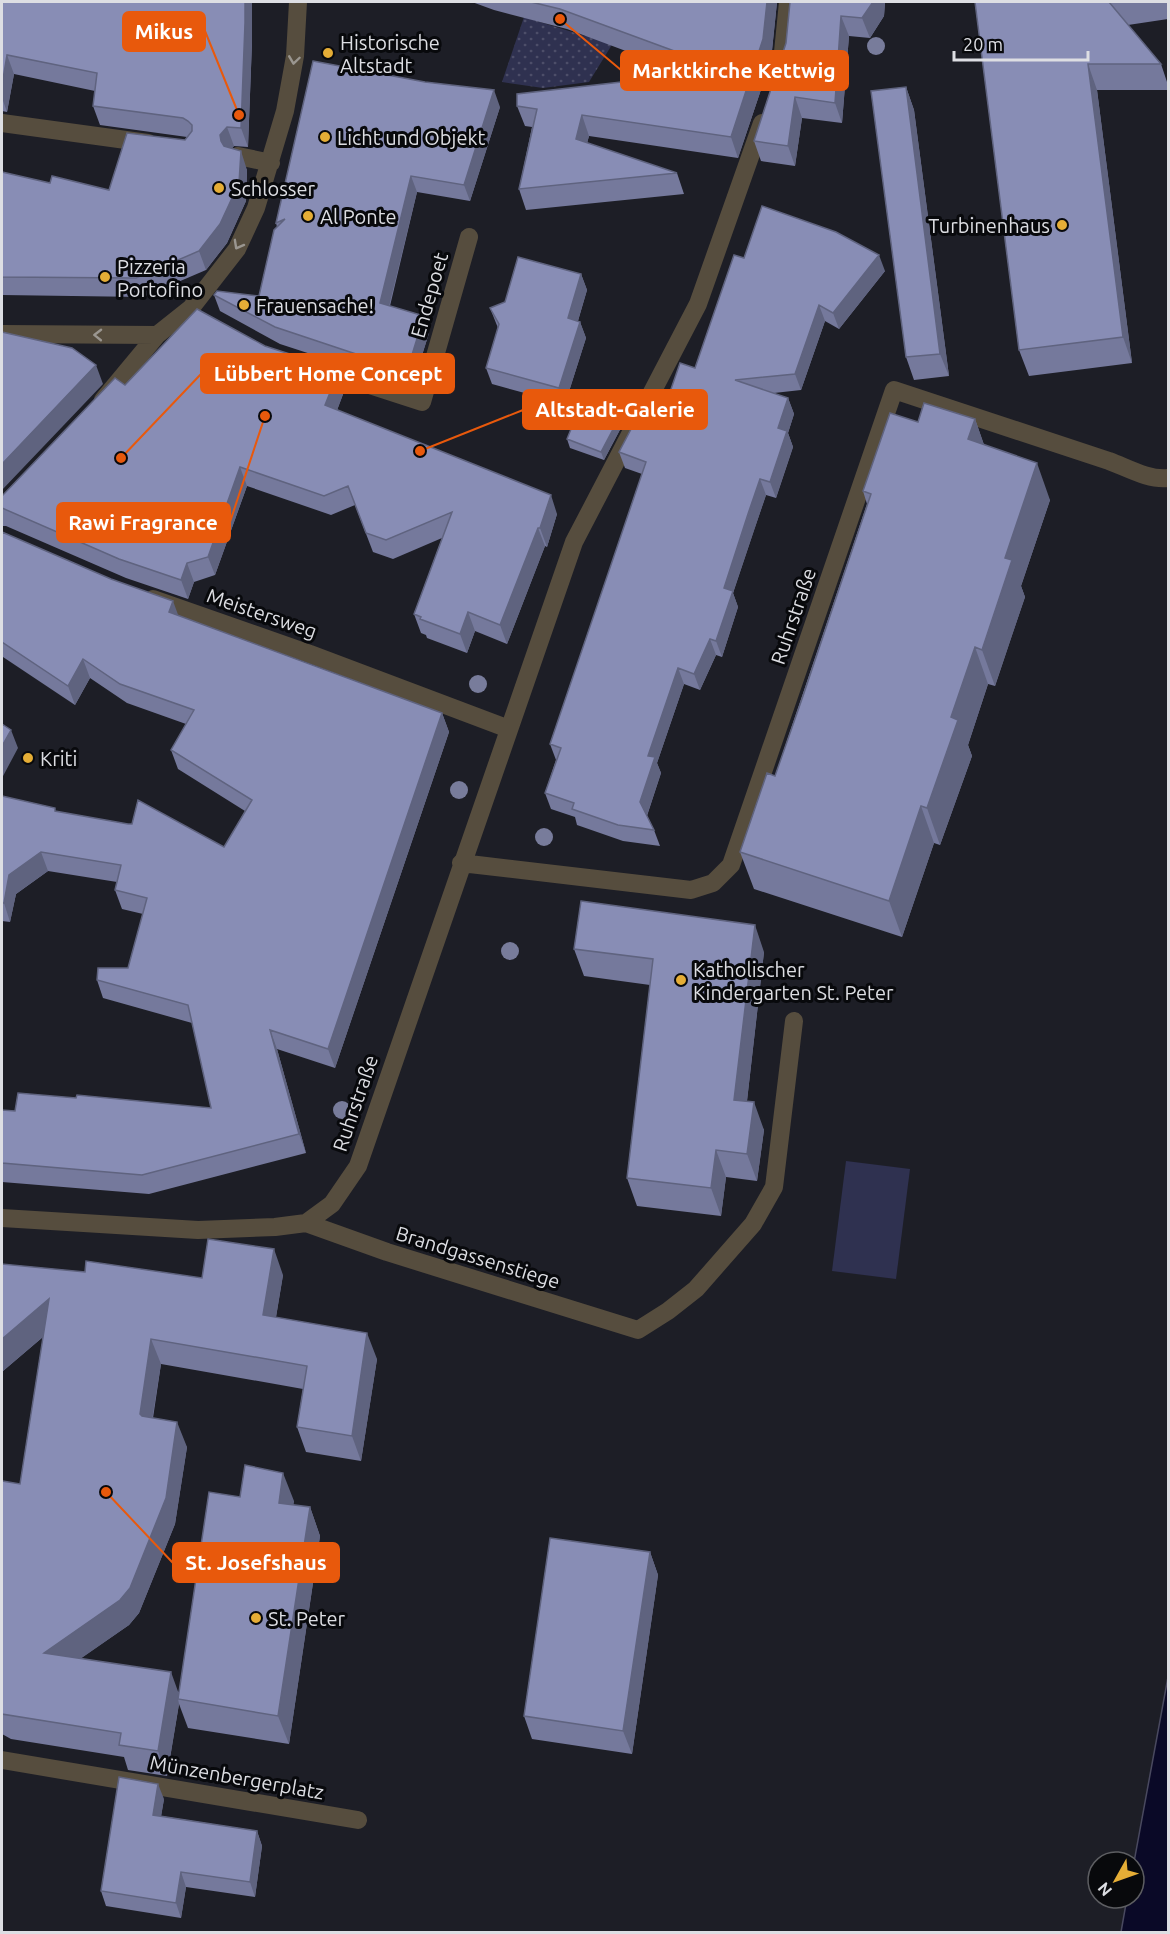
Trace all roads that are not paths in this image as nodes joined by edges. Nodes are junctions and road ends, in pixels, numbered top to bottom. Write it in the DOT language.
graph roads {
  1 [pos="298,2"];
  2 [pos="788,2"];
  3 [pos="2,123"];
  4 [pos="165,145"];
  5 [pos="238,156"];
  6 [pos="271,163"];
  7 [pos="469,237"];
  8 [pos="191,308"];
  9 [pos="210,318"];
  10 [pos="2,334"];
  11 [pos="157,335"];
  12 [pos="299,362"];
  13 [pos="91,413"];
  14 [pos="1168,478"];
  15 [pos="133,592"];
  16 [pos="509,729"];
  17 [pos="461,863"];
  18 [pos="794,1021"];
  19 [pos="2,1218"];
  20 [pos="306,1223"];
  21 [pos="2,1760"];
  22 [pos="358,1820"];
  1 -- 6 [label="street, one-way"];
  2 -- 16 [label="street, Ruhrstraße"];
  3 -- 4 [label="street"];
  5 -- 6 [label="street"];
  6 -- 8 [label="street, one-way"];
  7 -- 12 [label="street, Endepoet"];
  8 -- 9 [label="street"];
  8 -- 11 [label="street"];
  11 -- 10 [label="street, one-way"];
  11 -- 13 [label="street"];
  14 -- 17 [label="street, Ruhrstraße"];
  15 -- 16 [label="street, Meistersweg"];
  16 -- 17 [label="street, Ruhrstraße"];
  17 -- 20 [label="street, Ruhrstraße"];
  18 -- 20 [label="street, Brandgassenstiege"];
  19 -- 20 [label="street, Ruhrstraße"];
  21 -- 22 [label="street, Münzenbergerplatz"];
}
